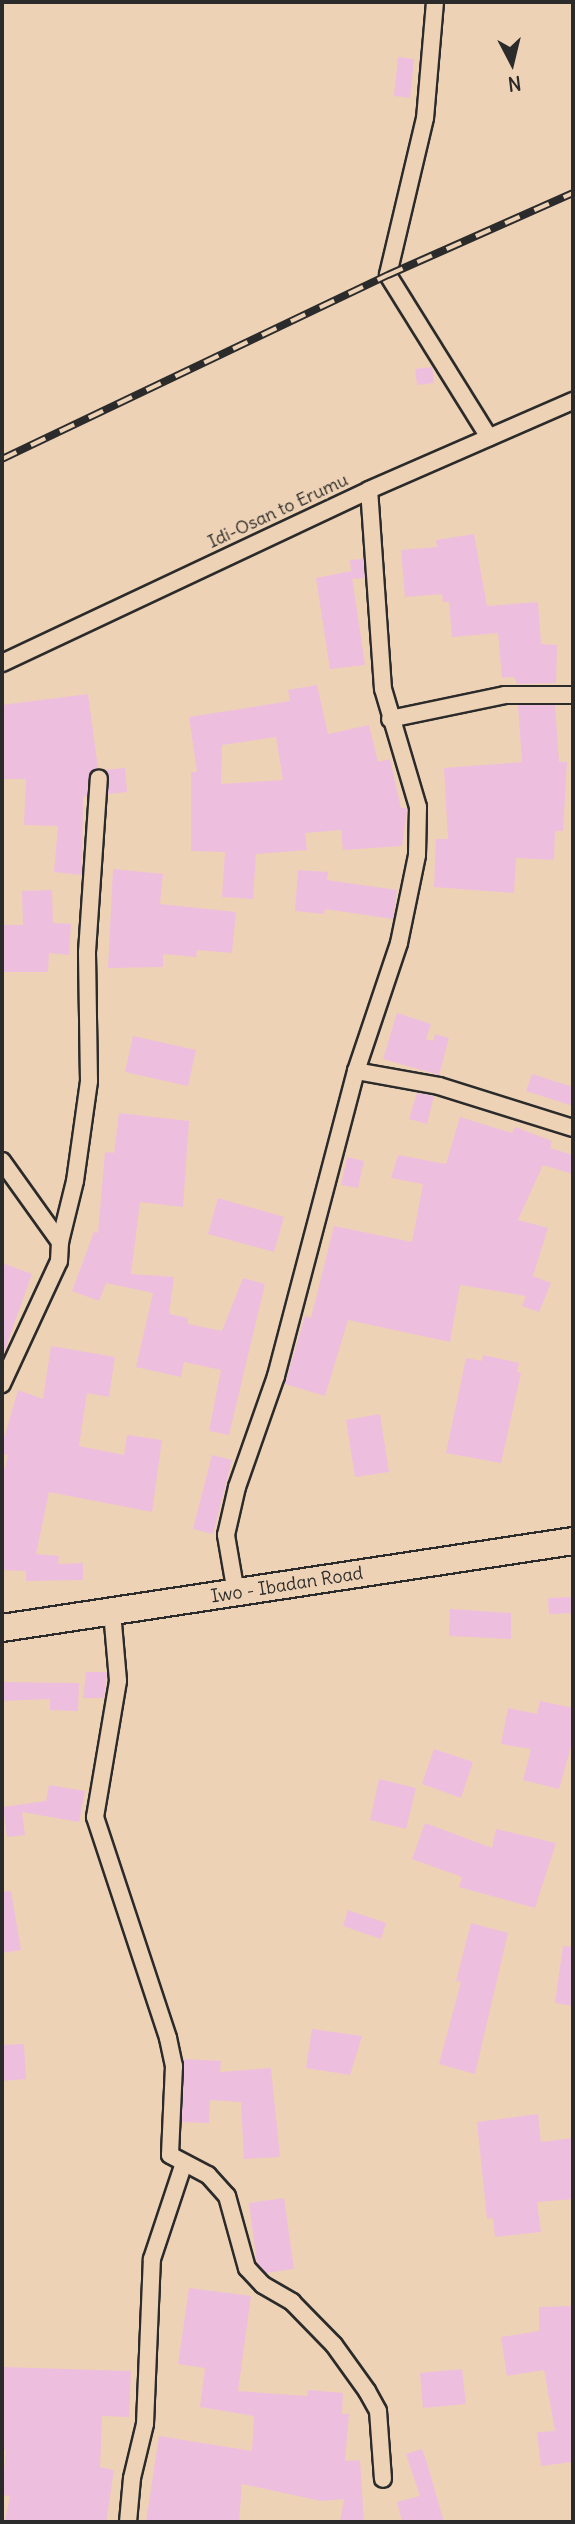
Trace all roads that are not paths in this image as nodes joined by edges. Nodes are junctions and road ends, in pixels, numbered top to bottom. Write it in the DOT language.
graph roads {
  1 [pos="435,2"];
  2 [pos="573,401"];
  3 [pos="489,437"];
  4 [pos="369,489"];
  5 [pos="2,663"];
  6 [pos="573,695"];
  7 [pos="390,719"];
  8 [pos="99,778"];
  9 [pos="356,1071"];
  10 [pos="573,1128"];
  11 [pos="2,1161"];
  12 [pos="60,1242"];
  13 [pos="2,1384"];
  14 [pos="573,1541"];
  15 [pos="236,1593"];
  16 [pos="112,1612"];
  17 [pos="2,1628"];
  18 [pos="183,2166"];
  19 [pos="383,2479"];
  20 [pos="128,2522"];
  1 -- 3 [label="street"];
  2 -- 3 [label="street, Idi-Osan to Erumu"];
  3 -- 4 [label="street, Idi-Osan to Erumu"];
  4 -- 5 [label="street, Idi-Osan to Erumu"];
  4 -- 7 [label="street"];
  6 -- 7 [label="street"];
  7 -- 9 [label="street"];
  8 -- 12 [label="street"];
  9 -- 10 [label="street"];
  9 -- 15 [label="street"];
  11 -- 12 [label="street"];
  12 -- 13 [label="street"];
  14 -- 15 [label="main road, Iwo - Ibadan Road"];
  15 -- 16 [label="main road, Iwo - Ibadan Road"];
  16 -- 17 [label="main road, Iwo - Ibadan Road"];
  16 -- 18 [label="street"];
  18 -- 19 [label="street"];
  18 -- 20 [label="street"];
}
